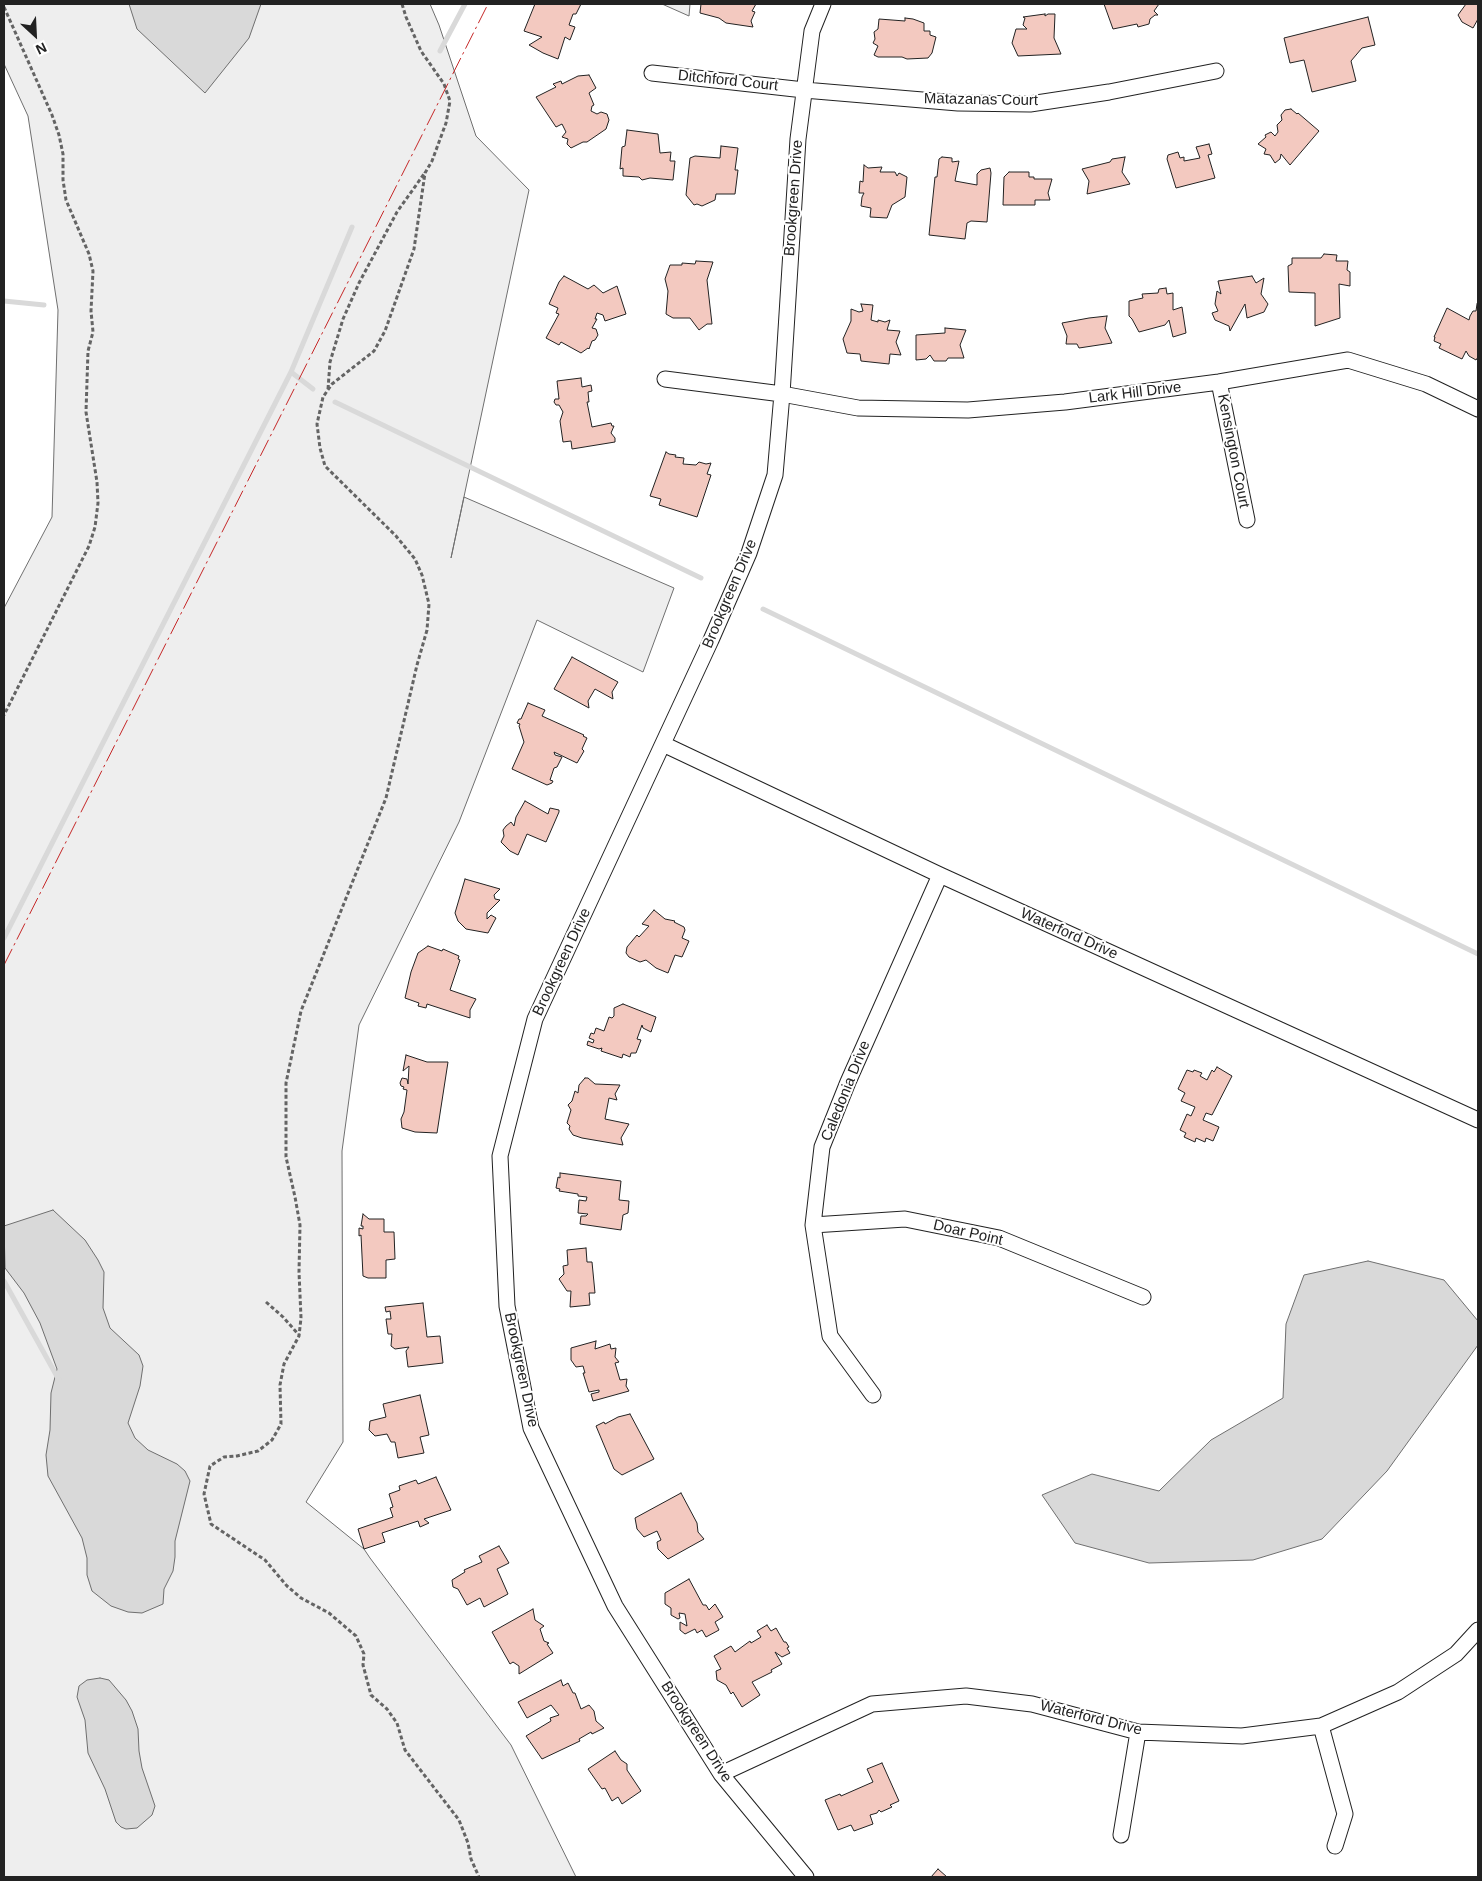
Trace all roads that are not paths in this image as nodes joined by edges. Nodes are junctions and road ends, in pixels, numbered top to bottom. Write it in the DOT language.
graph roads {
  1 [pos="823,4"];
  2 [pos="1216,71"];
  3 [pos="652,73"];
  4 [pos="804,90"];
  5 [pos="665,379"];
  6 [pos="1219,382"];
  7 [pos="782,394"];
  8 [pos="1478,409"];
  9 [pos="1247,520"];
  10 [pos="663,744"];
  11 [pos="940,875"];
  12 [pos="1478,1120"];
  13 [pos="813,1225"];
  14 [pos="1143,1297"];
  15 [pos="873,1395"];
  16 [pos="1478,1630"];
  17 [pos="1321,1726"];
  18 [pos="1138,1732"];
  19 [pos="721,1774"];
  20 [pos="1121,1835"];
  21 [pos="1335,1846"];
  22 [pos="806,1877"];
  1 -- 4 [label="street, Brookgreen Drive"];
  2 -- 4 [label="street, Matazanas Court"];
  3 -- 4 [label="street, Ditchford Court"];
  4 -- 7 [label="street, Brookgreen Drive"];
  5 -- 7 [label="street, Lark Hill Drive"];
  6 -- 7 [label="street, Lark Hill Drive"];
  6 -- 8 [label="street, Lark Hill Drive"];
  6 -- 9 [label="street, Kensington Court"];
  7 -- 10 [label="street, Brookgreen Drive"];
  10 -- 11 [label="street, Waterford Drive"];
  10 -- 19 [label="street, Brookgreen Drive"];
  11 -- 12 [label="street, Waterford Drive"];
  11 -- 13 [label="street, Caledonia Drive"];
  13 -- 14 [label="street, Doar Point"];
  13 -- 15 [label="street, Caledonia Drive"];
  16 -- 17 [label="street, Waterford Drive"];
  17 -- 18 [label="street, Waterford Drive"];
  17 -- 21 [label="street"];
  18 -- 19 [label="street, Waterford Drive"];
  18 -- 20 [label="street"];
  19 -- 22 [label="street, Brookgreen Drive"];
}
